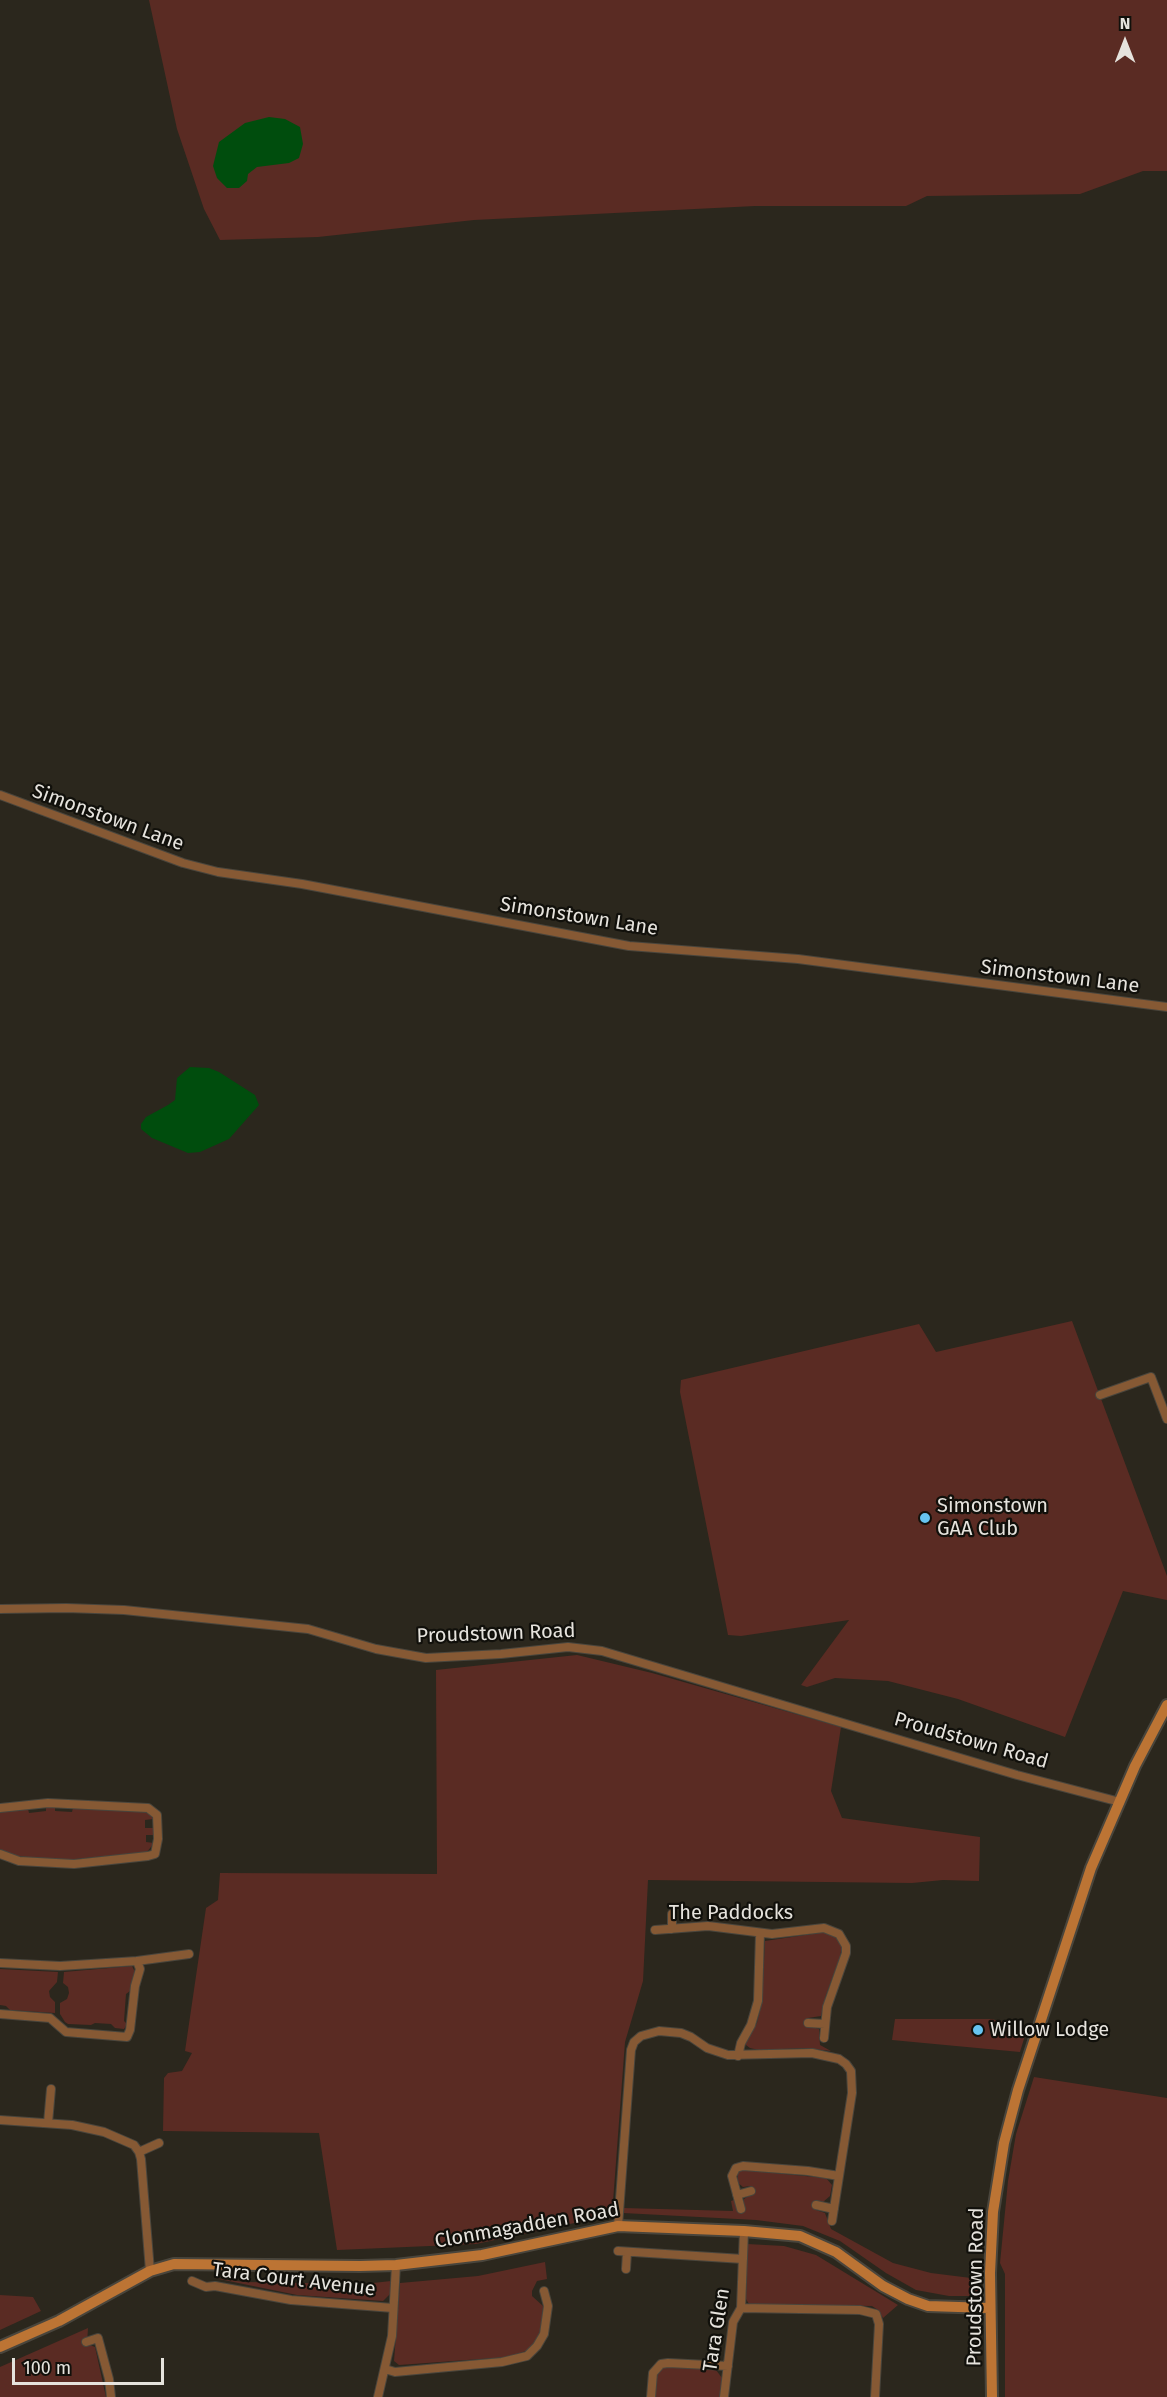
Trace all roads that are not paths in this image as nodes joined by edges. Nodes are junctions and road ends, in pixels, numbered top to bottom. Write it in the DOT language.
graph roads {
  1 [pos="0,795"];
  2 [pos="1167,1007"];
  3 [pos="1100,1395"];
  4 [pos="1167,1419"];
  5 [pos="0,1609"];
  6 [pos="1167,1705"];
  7 [pos="1120,1802"];
  8 [pos="0,1808"];
  9 [pos="0,1854"];
  10 [pos="672,1914"];
  11 [pos="672,1929"];
  12 [pos="655,1930"];
  13 [pos="760,1933"];
  14 [pos="189,1954"];
  15 [pos="137,1961"];
  16 [pos="0,1963"];
  17 [pos="0,2014"];
  18 [pos="808,2023"];
  19 [pos="825,2024"];
  20 [pos="824,2038"];
  21 [pos="738,2056"];
  22 [pos="51,2089"];
  23 [pos="0,2120"];
  24 [pos="48,2123"];
  25 [pos="159,2143"];
  26 [pos="139,2152"];
  27 [pos="839,2176"];
  28 [pos="751,2191"];
  29 [pos="737,2195"];
  30 [pos="816,2205"];
  31 [pos="741,2209"];
  32 [pos="834,2209"];
  33 [pos="832,2221"];
  34 [pos="618,2226"];
  35 [pos="744,2231"];
  36 [pos="742,2259"];
  37 [pos="396,2265"];
  38 [pos="626,2269"];
  39 [pos="150,2271"];
  40 [pos="192,2282"];
  41 [pos="544,2291"];
  42 [pos="393,2308"];
  43 [pos="741,2308"];
  44 [pos="989,2308"];
  45 [pos="86,2342"];
  46 [pos="0,2347"];
  47 [pos="728,2366"];
  48 [pos="385,2369"];
  49 [pos="111,2397"];
  50 [pos="378,2397"];
  51 [pos="651,2397"];
  52 [pos="724,2397"];
  53 [pos="875,2397"];
  54 [pos="992,2397"];
  1 -- 2 [label="street, Simonstown Lane"];
  3 -- 4 [label="street"];
  5 -- 7 [label="street, Proudstown Road"];
  6 -- 7 [label="street, Proudstown Road"];
  7 -- 44 [label="street, Proudstown Road"];
  8 -- 9 [label="street"];
  10 -- 11 [label="street"];
  11 -- 12 [label="street, The Paddocks"];
  11 -- 13 [label="street, The Paddocks"];
  13 -- 19 [label="street, The Paddocks"];
  13 -- 21 [label="street"];
  14 -- 15 [label="street"];
  15 -- 16 [label="street"];
  15 -- 17 [label="street"];
  18 -- 19 [label="street"];
  19 -- 20 [label="street, The Paddocks"];
  21 -- 27 [label="street"];
  21 -- 34 [label="street"];
  22 -- 24 [label="street"];
  23 -- 24 [label="street"];
  24 -- 26 [label="street"];
  25 -- 26 [label="street"];
  26 -- 39 [label="street"];
  27 -- 29 [label="street"];
  27 -- 32 [label="street"];
  28 -- 29 [label="street"];
  29 -- 31 [label="street"];
  30 -- 32 [label="street"];
  32 -- 33 [label="street"];
  34 -- 35 [label="street, Clonmagadden Road"];
  34 -- 37 [label="street, Clonmagadden Road"];
  35 -- 36 [label="street, Tara Glen"];
  35 -- 44 [label="street, Clonmagadden Road"];
  36 -- 38 [label="street"];
  36 -- 43 [label="street, Tara Glen"];
  37 -- 39 [label="street, Clonmagadden Road"];
  37 -- 42 [label="street"];
  39 -- 46 [label="street, Clonmagadden Road"];
  40 -- 42 [label="street, Tara Court Avenue"];
  41 -- 48 [label="street"];
  42 -- 48 [label="street"];
  43 -- 47 [label="street, Tara Glen"];
  43 -- 53 [label="street"];
  44 -- 54 [label="street, Proudstown Road"];
  45 -- 49 [label="street"];
  47 -- 51 [label="street"];
  47 -- 52 [label="street, Tara Glen"];
  48 -- 50 [label="street"];
}
